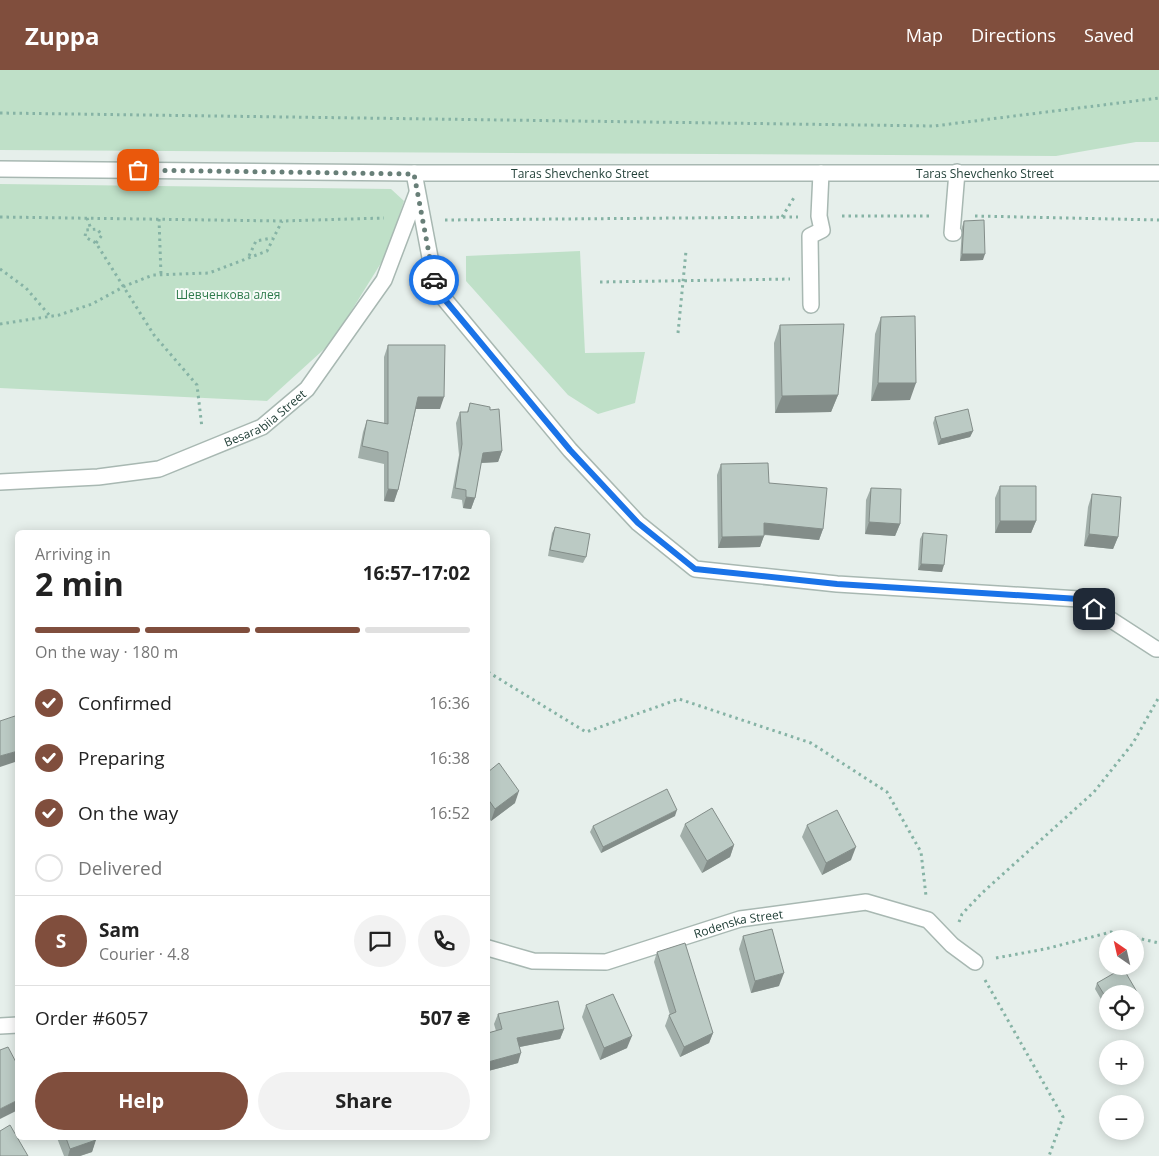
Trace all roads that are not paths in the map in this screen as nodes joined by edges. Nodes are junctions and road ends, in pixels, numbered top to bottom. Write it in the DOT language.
graph roads {
  1 [pos="0,169"];
  2 [pos="957,172"];
  3 [pos="821,173"];
  4 [pos="1159,173"];
  5 [pos="414,174"];
  6 [pos="417,193"];
  7 [pos="954,233"];
  8 [pos="811,305"];
  9 [pos="0,482"];
  10 [pos="1159,649"];
  11 [pos="490,949"];
  12 [pos="975,962"];
  13 [pos="15,1025"];
  14 [pos="0,1026"];
  1 -- 5 [label="street, Taras Shevchenko Street"];
  2 -- 3 [label="street, Taras Shevchenko Street"];
  2 -- 4 [label="street, Taras Shevchenko Street"];
  2 -- 7 [label="street"];
  3 -- 5 [label="street, Taras Shevchenko Street"];
  3 -- 8 [label="street"];
  5 -- 6 [label="street"];
  6 -- 9 [label="street, Besarabiia Street"];
  6 -- 10 [label="street"];
  11 -- 12 [label="street, Rodenska Street"];
  13 -- 14 [label="street"];
}
